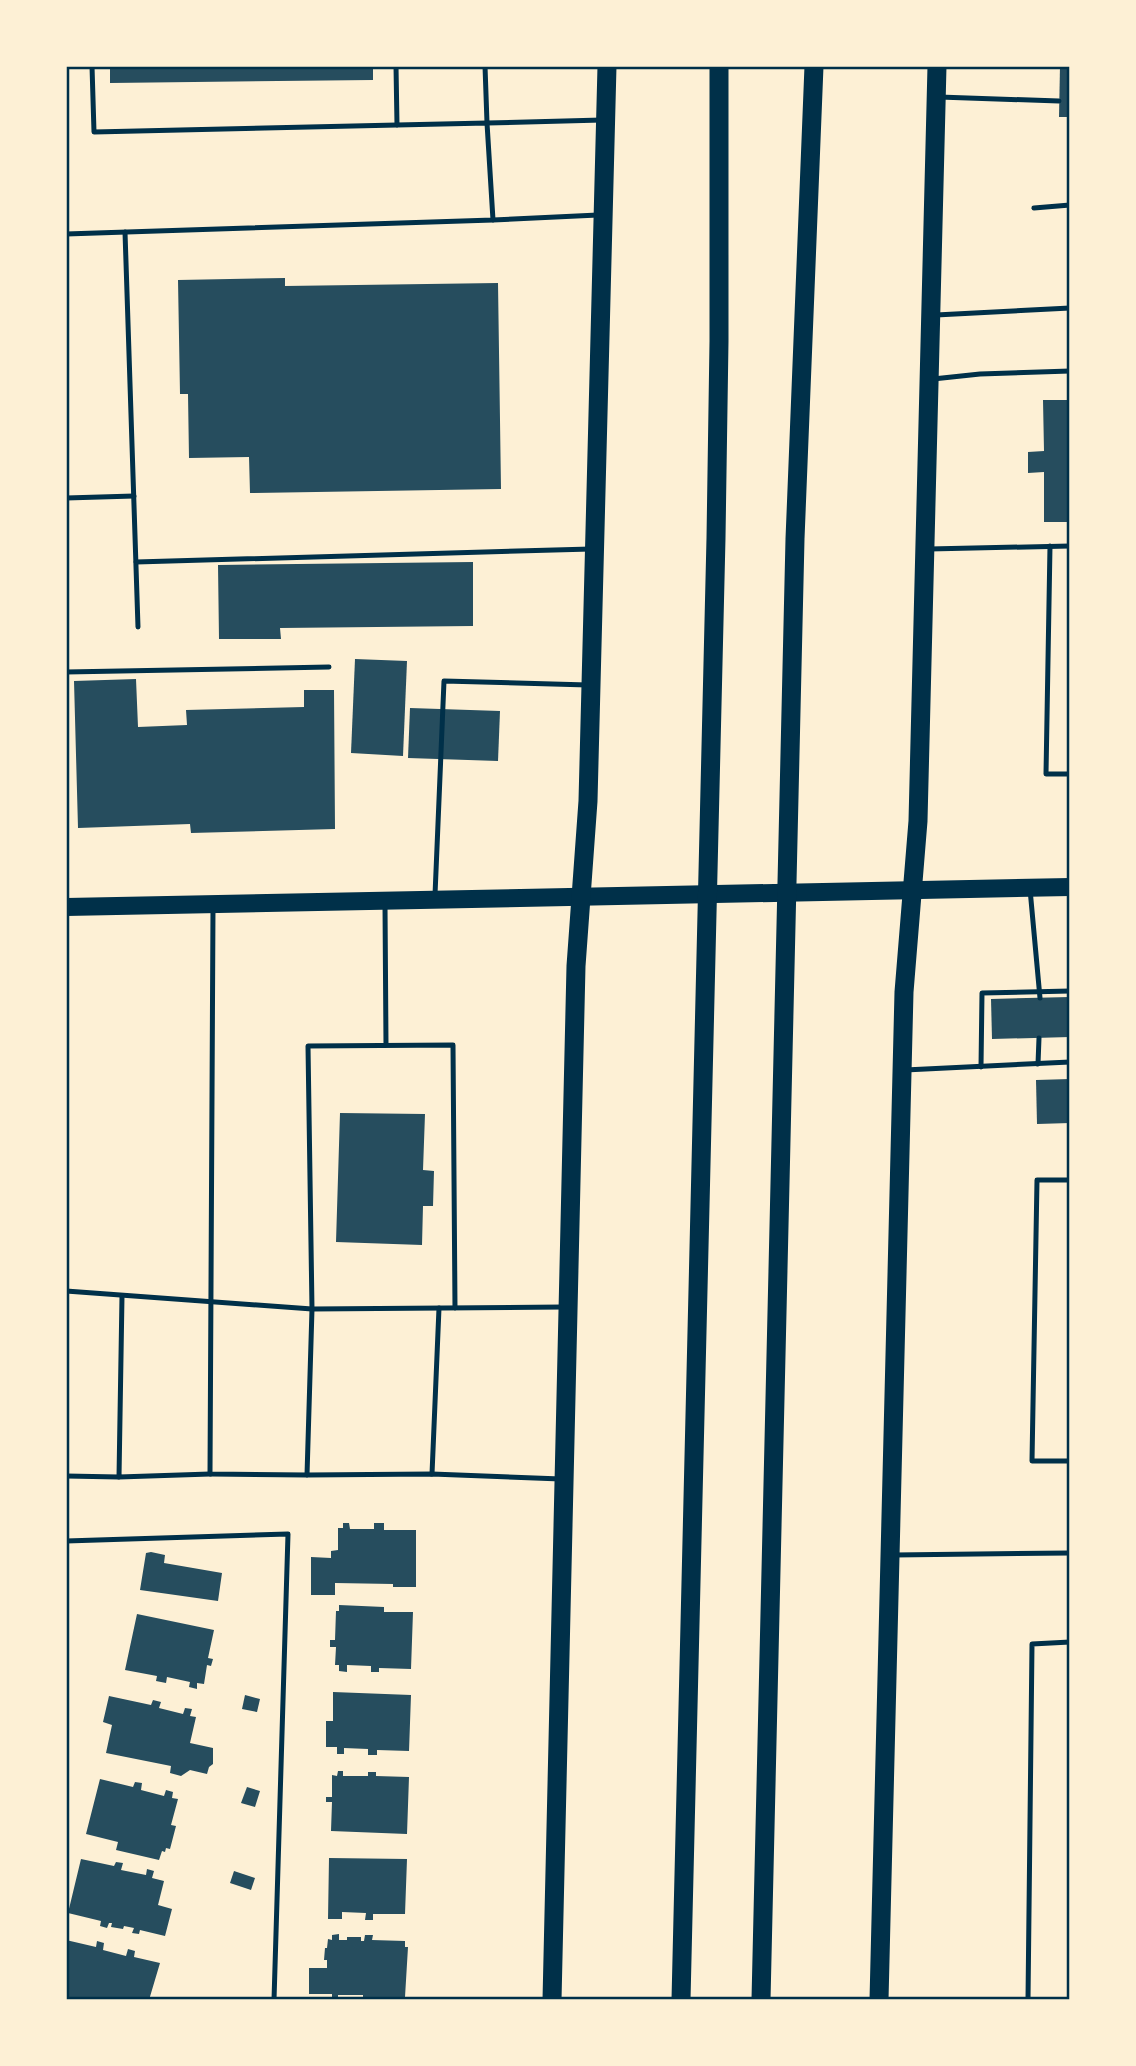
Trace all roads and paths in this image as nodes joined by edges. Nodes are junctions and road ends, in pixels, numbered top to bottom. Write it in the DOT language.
graph roads {
  1 [pos="93,66"];
  2 [pos="396,66"];
  3 [pos="485,66"];
  4 [pos="607,66"];
  5 [pos="719,66"];
  6 [pos="814,66"];
  7 [pos="937,66"];
  8 [pos="936,97"];
  9 [pos="1059,101"];
  10 [pos="606,120"];
  11 [pos="486,122"];
  12 [pos="397,125"];
  13 [pos="1069,205"];
  14 [pos="1034,208"];
  15 [pos="604,215"];
  16 [pos="493,220"];
  17 [pos="125,232"];
  18 [pos="66,234"];
  19 [pos="1069,308"];
  20 [pos="930,315"];
  21 [pos="1069,371"];
  22 [pos="929,379"];
  23 [pos="134,496"];
  24 [pos="66,498"];
  25 [pos="1050,546"];
  26 [pos="1069,546"];
  27 [pos="595,548"];
  28 [pos="925,549"];
  29 [pos="136,562"];
  30 [pos="138,627"];
  31 [pos="329,667"];
  32 [pos="66,672"];
  33 [pos="591,685"];
  34 [pos="1069,774"];
  35 [pos="1030,887"];
  36 [pos="1069,887"];
  37 [pos="912,890"];
  38 [pos="581,897"];
  39 [pos="434,900"];
  40 [pos="385,902"];
  41 [pos="213,904"];
  42 [pos="66,907"];
  43 [pos="1069,991"];
  44 [pos="1040,995"];
  45 [pos="1039,1038"];
  46 [pos="386,1045"];
  47 [pos="1069,1062"];
  48 [pos="1038,1064"];
  49 [pos="981,1067"];
  50 [pos="901,1070"];
  51 [pos="1069,1180"];
  52 [pos="66,1291"];
  53 [pos="122,1296"];
  54 [pos="212,1302"];
  55 [pos="568,1307"];
  56 [pos="439,1308"];
  57 [pos="455,1308"];
  58 [pos="312,1309"];
  59 [pos="1069,1461"];
  60 [pos="210,1474"];
  61 [pos="432,1474"];
  62 [pos="307,1475"];
  63 [pos="66,1476"];
  64 [pos="119,1477"];
  65 [pos="564,1479"];
  66 [pos="66,1541"];
  67 [pos="1069,1553"];
  68 [pos="890,1555"];
  69 [pos="1069,1642"];
  70 [pos="274,2000"];
  71 [pos="552,2000"];
  72 [pos="681,2000"];
  73 [pos="761,2000"];
  74 [pos="879,2000"];
  75 [pos="1028,2000"];
  1 -- 12 [label="lane"];
  2 -- 12 [label="lane"];
  3 -- 11 [label="lane"];
  4 -- 10 [label="highway"];
  5 -- 72 [label="highway"];
  6 -- 73 [label="highway"];
  7 -- 8 [label="highway"];
  8 -- 9 [label="lane"];
  8 -- 20 [label="highway"];
  10 -- 11 [label="lane"];
  10 -- 15 [label="highway"];
  11 -- 12 [label="lane"];
  11 -- 16 [label="lane"];
  13 -- 14 [label="lane"];
  15 -- 16 [label="lane"];
  15 -- 27 [label="highway"];
  16 -- 17 [label="lane"];
  17 -- 18 [label="lane"];
  17 -- 23 [label="lane"];
  19 -- 20 [label="lane"];
  20 -- 22 [label="highway"];
  21 -- 22 [label="lane"];
  22 -- 28 [label="highway"];
  23 -- 24 [label="lane"];
  23 -- 29 [label="lane"];
  25 -- 26 [label="lane"];
  25 -- 28 [label="lane"];
  25 -- 34 [label="lane"];
  27 -- 29 [label="lane"];
  27 -- 33 [label="highway"];
  28 -- 37 [label="highway"];
  29 -- 30 [label="lane"];
  31 -- 32 [label="lane"];
  33 -- 38 [label="highway"];
  33 -- 39 [label="lane"];
  35 -- 36 [label="main road"];
  35 -- 37 [label="main road"];
  35 -- 44 [label="lane"];
  37 -- 38 [label="main road"];
  37 -- 50 [label="highway"];
  38 -- 39 [label="main road"];
  38 -- 55 [label="highway"];
  39 -- 40 [label="main road"];
  40 -- 41 [label="main road"];
  40 -- 46 [label="lane"];
  41 -- 42 [label="main road"];
  41 -- 54 [label="lane"];
  43 -- 44 [label="lane"];
  44 -- 49 [label="lane"];
  45 -- 48 [label="lane"];
  46 -- 57 [label="lane"];
  46 -- 58 [label="lane"];
  47 -- 48 [label="lane"];
  48 -- 49 [label="lane"];
  49 -- 50 [label="lane"];
  50 -- 68 [label="highway"];
  51 -- 59 [label="lane"];
  52 -- 53 [label="lane"];
  53 -- 54 [label="lane"];
  53 -- 64 [label="lane"];
  54 -- 58 [label="lane"];
  54 -- 60 [label="lane"];
  55 -- 57 [label="lane"];
  55 -- 65 [label="highway"];
  56 -- 57 [label="lane"];
  56 -- 58 [label="lane"];
  56 -- 61 [label="lane"];
  58 -- 62 [label="lane"];
  60 -- 62 [label="lane"];
  60 -- 64 [label="lane"];
  61 -- 62 [label="lane"];
  61 -- 65 [label="lane"];
  63 -- 64 [label="lane"];
  65 -- 71 [label="highway"];
  66 -- 70 [label="lane"];
  67 -- 68 [label="lane"];
  68 -- 74 [label="highway"];
  69 -- 75 [label="lane"];
}
